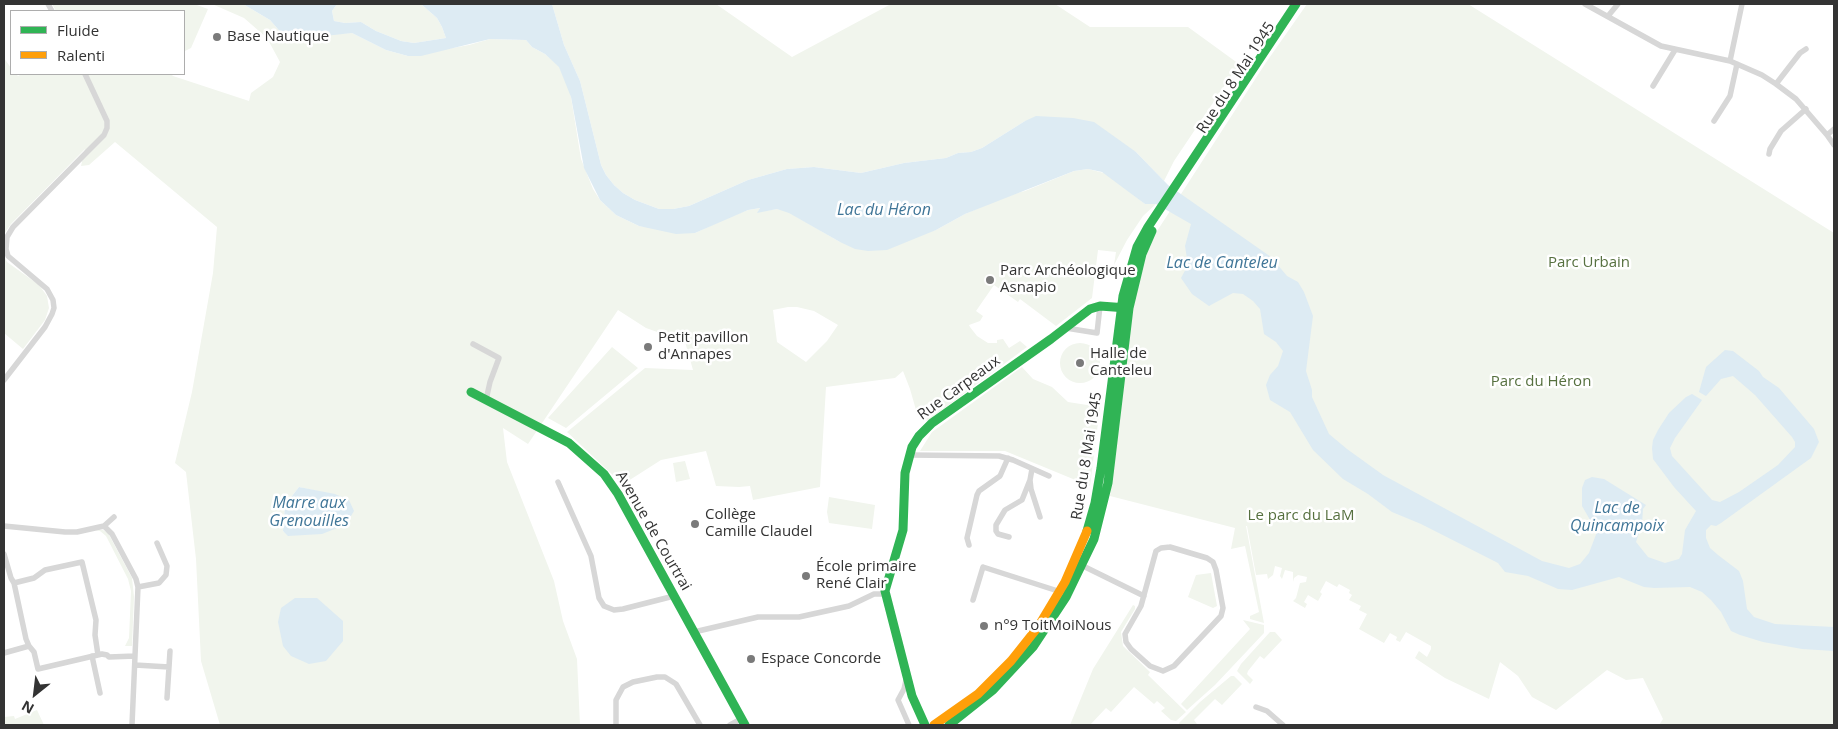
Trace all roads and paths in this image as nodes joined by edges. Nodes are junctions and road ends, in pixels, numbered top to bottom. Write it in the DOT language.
graph roads {
  1 [pos="1296,4"];
  2 [pos="1302,4"];
  3 [pos="1585,4"];
  4 [pos="1618,4"];
  5 [pos="1742,4"];
  6 [pos="1608,16"];
  7 [pos="1806,49"];
  8 [pos="1675,50"];
  9 [pos="1734,62"];
  10 [pos="85,75"];
  11 [pos="1776,84"];
  12 [pos="1653,86"];
  13 [pos="1806,109"];
  14 [pos="1714,121"];
  15 [pos="1834,129"];
  16 [pos="1827,135"];
  17 [pos="1834,145"];
  18 [pos="1769,154"];
  19 [pos="1179,185"];
  20 [pos="1100,306"];
  21 [pos="1125,308"];
  22 [pos="1066,328"];
  23 [pos="473,344"];
  24 [pos="4,380"];
  25 [pos="471,392"];
  26 [pos="486,400"];
  27 [pos="909,455"];
  28 [pos="1008,458"];
  29 [pos="1032,469"];
  30 [pos="1049,476"];
  31 [pos="1030,480"];
  32 [pos="558,482"];
  33 [pos="114,516"];
  34 [pos="1040,517"];
  35 [pos="4,526"];
  36 [pos="104,526"];
  37 [pos="1008,537"];
  38 [pos="157,543"];
  39 [pos="969,545"];
  40 [pos="4,554"];
  41 [pos="1078,564"];
  42 [pos="14,583"];
  43 [pos="138,587"];
  44 [pos="1064,593"];
  45 [pos="885,594"];
  46 [pos="674,596"];
  47 [pos="1144,596"];
  48 [pos="973,600"];
  49 [pos="694,632"];
  50 [pos="29,646"];
  51 [pos="170,651"];
  52 [pos="4,653"];
  53 [pos="95,656"];
  54 [pos="135,656"];
  55 [pos="135,664"];
  56 [pos="169,666"];
  57 [pos="906,676"];
  58 [pos="100,693"];
  59 [pos="167,698"];
  60 [pos="1256,707"];
  61 [pos="743,722"];
  62 [pos="132,725"];
  63 [pos="616,725"];
  64 [pos="700,725"];
  65 [pos="730,725"];
  66 [pos="909,725"];
  67 [pos="925,725"];
  68 [pos="934,725"];
  69 [pos="949,725"];
  70 [pos="1283,725"];
  1 -- 19 [label="main road, Rue du 8 Mai 1945"];
  2 -- 19 [label="main road, Rue du 8 Mai 1945"];
  3 -- 6 [label="street"];
  4 -- 6 [label="street"];
  5 -- 9 [label="street"];
  6 -- 8 [label="street"];
  7 -- 11 [label="street"];
  8 -- 9 [label="street"];
  8 -- 12 [label="street"];
  9 -- 11 [label="street"];
  9 -- 14 [label="street"];
  10 -- 24 [label="street"];
  11 -- 13 [label="street"];
  13 -- 16 [label="street"];
  13 -- 18 [label="street"];
  15 -- 16 [label="street"];
  16 -- 17 [label="street"];
  19 -- 21 [label="main road, Rue du 8 Mai 1945"];
  20 -- 21 [label="main road"];
  20 -- 22 [label="main road, Rue Carpeaux"];
  20 -- 22 [label="street"];
  21 -- 41 [label="main road, Rue du 8 Mai 1945"];
  22 -- 27 [label="main road, Rue Carpeaux"];
  23 -- 26 [label="street"];
  25 -- 26 [label="main road, Avenue de Courtrai"];
  26 -- 46 [label="main road, Avenue de Courtrai"];
  27 -- 28 [label="street"];
  27 -- 45 [label="main road, Rue Carpeaux"];
  28 -- 29 [label="street"];
  28 -- 39 [label="street"];
  29 -- 30 [label="street"];
  29 -- 31 [label="street"];
  31 -- 34 [label="street"];
  31 -- 37 [label="street"];
  32 -- 46 [label="street"];
  33 -- 36 [label="street"];
  35 -- 36 [label="street"];
  36 -- 43 [label="street"];
  38 -- 43 [label="street"];
  40 -- 42 [label="street"];
  41 -- 44 [label="main road, Rue du 8 Mai 1945"];
  41 -- 47 [label="street"];
  42 -- 50 [label="street"];
  42 -- 53 [label="street"];
  43 -- 54 [label="street"];
  44 -- 48 [label="street"];
  44 -- 68 [label="main road, Rue du 8 Mai 1945"];
  44 -- 69 [label="main road, Rue du 8 Mai 1945"];
  45 -- 49 [label="street"];
  45 -- 57 [label="main road"];
  46 -- 49 [label="main road, Avenue de Courtrai"];
  47 -- 47 [label="street"];
  49 -- 61 [label="main road, Avenue de Courtrai"];
  50 -- 52 [label="street"];
  50 -- 53 [label="street"];
  51 -- 56 [label="street"];
  53 -- 54 [label="street"];
  53 -- 58 [label="street"];
  54 -- 55 [label="street"];
  55 -- 56 [label="street"];
  55 -- 62 [label="street"];
  56 -- 59 [label="street"];
  57 -- 66 [label="street"];
  57 -- 67 [label="main road"];
  60 -- 70 [label="street"];
  61 -- 65 [label="street"];
  63 -- 64 [label="street"];
}
